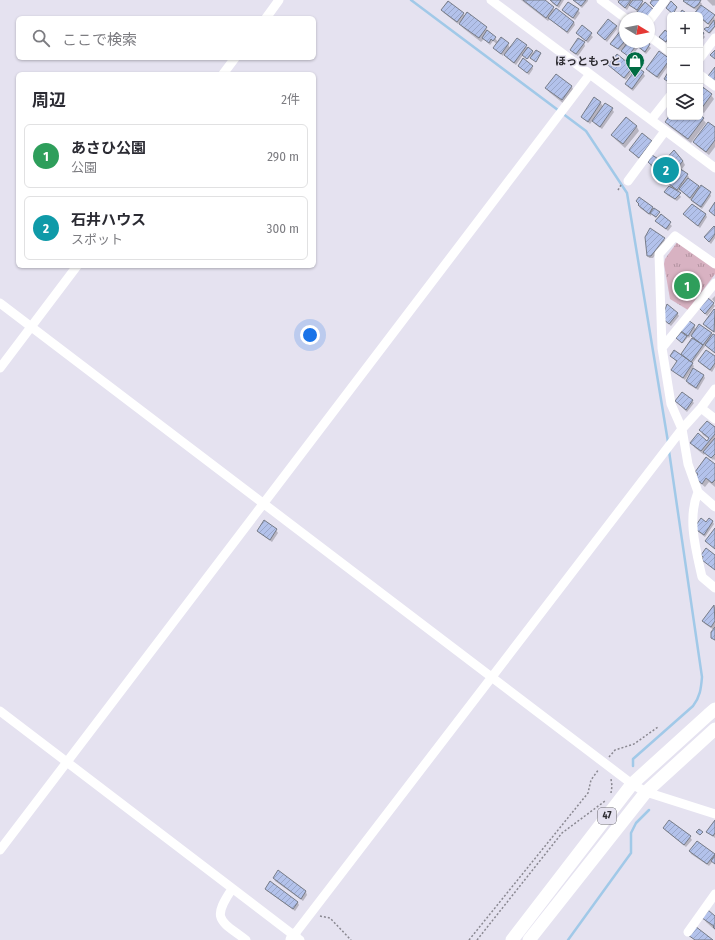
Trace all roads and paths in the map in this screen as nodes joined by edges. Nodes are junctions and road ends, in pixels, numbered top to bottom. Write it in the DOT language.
graph roads {
  1 [pos="279,0"];
  2 [pos="491,0"];
  3 [pos="601,0"];
  4 [pos="665,0"];
  5 [pos="655,13"];
  6 [pos="619,14"];
  7 [pos="267,16"];
  8 [pos="715,38"];
  9 [pos="655,41"];
  10 [pos="667,50"];
  11 [pos="703,54"];
  12 [pos="234,60"];
  13 [pos="224,72"];
  14 [pos="590,74"];
  15 [pos="703,77"];
  16 [pos="715,86"];
  17 [pos="667,100"];
  18 [pos="651,120"];
  19 [pos="665,131"];
  20 [pos="715,168"];
  21 [pos="628,181"];
  22 [pos="715,264"];
  23 [pos="75,268"];
  24 [pos="715,283"];
  25 [pos="0,303"];
  26 [pos="31,326"];
  27 [pos="662,348"];
  28 [pos="0,368"];
  29 [pos="715,389"];
  30 [pos="701,408"];
  31 [pos="715,419"];
  32 [pos="682,429"];
  33 [pos="698,492"];
  34 [pos="263,503"];
  35 [pos="715,507"];
  36 [pos="715,588"];
  37 [pos="492,678"];
  38 [pos="715,710"];
  39 [pos="0,711"];
  40 [pos="658,727"];
  41 [pos="715,729"];
  42 [pos="67,763"];
  43 [pos="604,763"];
  44 [pos="611,778"];
  45 [pos="632,784"];
  46 [pos="646,792"];
  47 [pos="715,814"];
  48 [pos="0,850"];
  49 [pos="232,888"];
  50 [pos="715,894"];
  51 [pos="310,915"];
  52 [pos="688,932"];
  53 [pos="295,938"];
  54 [pos="246,940"];
  55 [pos="351,940"];
  56 [pos="469,940"];
  57 [pos="477,940"];
  58 [pos="512,940"];
  59 [pos="529,940"];
  1 -- 7 [label="street"];
  2 -- 14 [label="street"];
  3 -- 6 [label="street"];
  4 -- 5 [label="street"];
  8 -- 11 [label="street"];
  9 -- 10 [label="street"];
  12 -- 13 [label="street"];
  14 -- 18 [label="street"];
  14 -- 34 [label="street"];
  15 -- 16 [label="street"];
  17 -- 18 [label="street"];
  18 -- 19 [label="street"];
  19 -- 20 [label="street"];
  19 -- 21 [label="street"];
  22 -- 27 [label="street"];
  23 -- 26 [label="street"];
  24 -- 27 [label="street"];
  25 -- 26 [label="street"];
  26 -- 28 [label="street"];
  26 -- 34 [label="street"];
  27 -- 32 [label="street"];
  29 -- 30 [label="street"];
  30 -- 31 [label="street"];
  30 -- 32 [label="street"];
  32 -- 33 [label="street"];
  32 -- 37 [label="street"];
  33 -- 35 [label="street"];
  33 -- 36 [label="street"];
  34 -- 37 [label="street"];
  34 -- 42 [label="street"];
  37 -- 43 [label="street"];
  37 -- 51 [label="street"];
  38 -- 45 [label="highway, 47"];
  39 -- 42 [label="street"];
  40 -- 43 [label="path"];
  41 -- 46 [label="highway, 47"];
  42 -- 48 [label="street"];
  42 -- 49 [label="street"];
  43 -- 45 [label="street"];
  43 -- 56 [label="path"];
  44 -- 57 [label="path"];
  45 -- 46 [label="street"];
  45 -- 58 [label="highway, 47"];
  46 -- 47 [label="street"];
  46 -- 59 [label="highway, 47"];
  49 -- 53 [label="street"];
  49 -- 54 [label="street"];
  50 -- 52 [label="street"];
  51 -- 53 [label="street"];
  51 -- 55 [label="path"];
}
